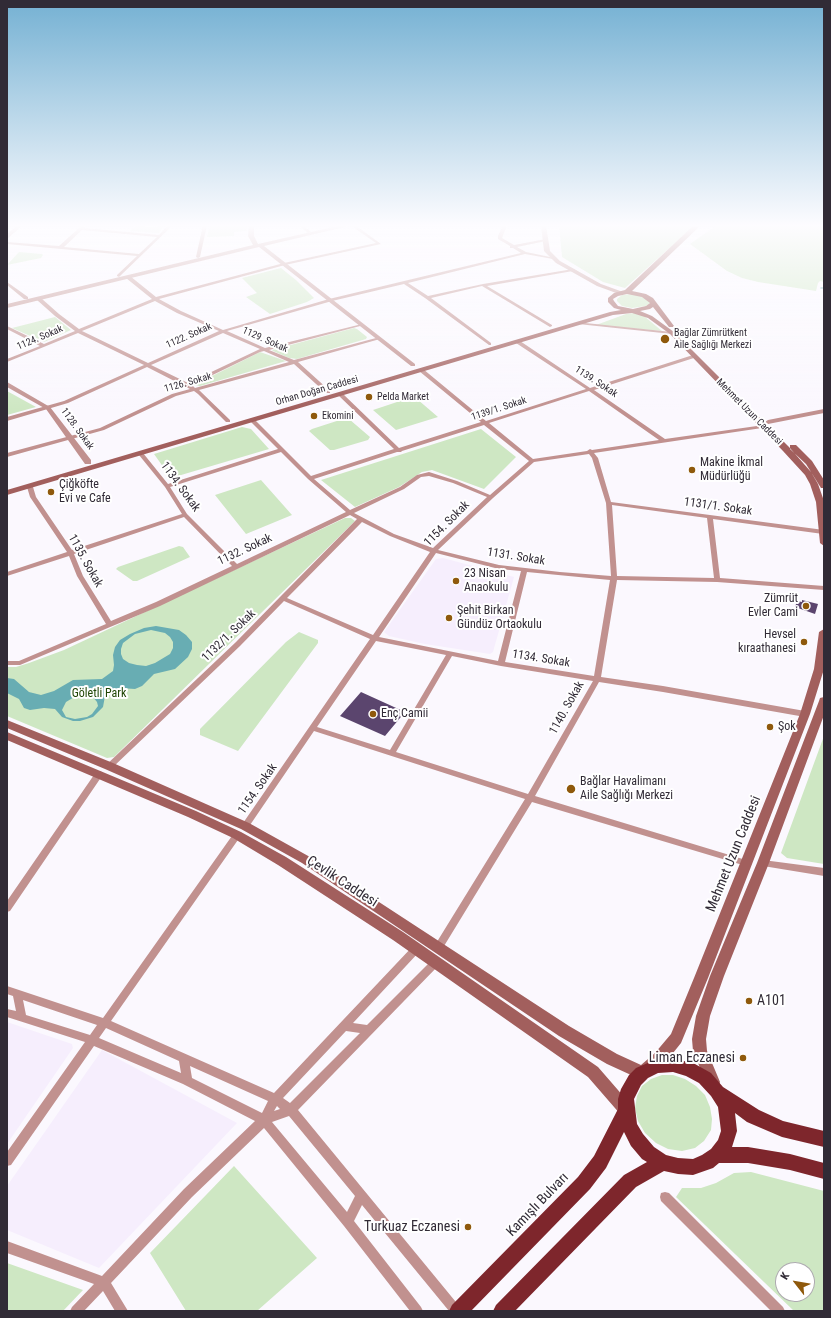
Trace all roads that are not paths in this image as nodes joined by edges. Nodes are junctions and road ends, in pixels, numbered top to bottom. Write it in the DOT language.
graph roads {
  1 [pos="11,287"];
  2 [pos="74,287"];
  3 [pos="90,287"];
  4 [pos="140,287"];
  5 [pos="201,287"];
  6 [pos="313,287"];
  7 [pos="386,287"];
  8 [pos="411,287"];
  9 [pos="476,287"];
  10 [pos="485,287"];
  11 [pos="601,287"];
  12 [pos="604,287"];
  13 [pos="631,287"];
  14 [pos="646,287"];
  15 [pos="624,293"];
  16 [pos="612,296"];
  17 [pos="427,297"];
  18 [pos="26,298"];
  19 [pos="40,299"];
  20 [pos="155,299"];
  21 [pos="331,300"];
  22 [pos="650,300"];
  23 [pos="7,303"];
  24 [pos="613,305"];
  25 [pos="7,306"];
  26 [pos="633,311"];
  27 [pos="578,323"];
  28 [pos="362,325"];
  29 [pos="550,326"];
  30 [pos="7,327"];
  31 [pos="78,331"];
  32 [pos="223,331"];
  33 [pos="672,333"];
  34 [pos="378,339"];
  35 [pos="518,342"];
  36 [pos="490,344"];
  37 [pos="44,346"];
  38 [pos="266,349"];
  39 [pos="694,356"];
  40 [pos="7,361"];
  41 [pos="296,363"];
  42 [pos="148,365"];
  43 [pos="413,366"];
  44 [pos="422,370"];
  45 [pos="7,384"];
  46 [pos="188,385"];
  47 [pos="590,389"];
  48 [pos="194,390"];
  49 [pos="328,392"];
  50 [pos="340,394"];
  51 [pos="48,408"];
  52 [pos="824,411"];
  53 [pos="7,419"];
  54 [pos="252,420"];
  55 [pos="228,421"];
  56 [pos="487,423"];
  57 [pos="765,424"];
  58 [pos="71,437"];
  59 [pos="663,440"];
  60 [pos="281,450"];
  61 [pos="399,451"];
  62 [pos="590,451"];
  63 [pos="141,454"];
  64 [pos="7,455"];
  65 [pos="532,461"];
  66 [pos="88,462"];
  67 [pos="821,476"];
  68 [pos="310,478"];
  69 [pos="7,486"];
  70 [pos="30,486"];
  71 [pos="167,486"];
  72 [pos="824,486"];
  73 [pos="7,493"];
  74 [pos="491,497"];
  75 [pos="610,503"];
  76 [pos="350,513"];
  77 [pos="185,515"];
  78 [pos="710,517"];
  79 [pos="361,519"];
  80 [pos="823,532"];
  81 [pos="824,542"];
  82 [pos="434,551"];
  83 [pos="71,554"];
  84 [pos="236,566"];
  85 [pos="524,571"];
  86 [pos="7,574"];
  87 [pos="614,578"];
  88 [pos="717,580"];
  89 [pos="824,588"];
  90 [pos="282,598"];
  91 [pos="110,625"];
  92 [pos="824,632"];
  93 [pos="373,638"];
  94 [pos="450,654"];
  95 [pos="7,663"];
  96 [pos="501,664"];
  97 [pos="597,679"];
  98 [pos="824,701"];
  99 [pos="805,714"];
  100 [pos="821,715"];
  101 [pos="7,724"];
  102 [pos="314,728"];
  103 [pos="7,736"];
  104 [pos="392,753"];
  105 [pos="109,766"];
  106 [pos="98,774"];
  107 [pos="530,798"];
  108 [pos="241,831"];
  109 [pos="746,863"];
  110 [pos="763,863"];
  111 [pos="824,872"];
  112 [pos="7,908"];
  113 [pos="438,948"];
  114 [pos="416,949"];
  115 [pos="436,962"];
  116 [pos="12,992"];
  117 [pos="7,1013"];
  118 [pos="22,1018"];
  119 [pos="105,1023"];
  120 [pos="345,1026"];
  121 [pos="368,1030"];
  122 [pos="92,1040"];
  123 [pos="184,1058"];
  124 [pos="642,1073"];
  125 [pos="187,1081"];
  126 [pos="717,1091"];
  127 [pos="274,1099"];
  128 [pos="291,1110"];
  129 [pos="626,1110"];
  130 [pos="264,1120"];
  131 [pos="824,1139"];
  132 [pos="717,1154"];
  133 [pos="7,1161"];
  134 [pos="662,1162"];
  135 [pos="824,1171"];
  136 [pos="361,1195"];
  137 [pos="665,1197"];
  138 [pos="348,1222"];
  139 [pos="7,1247"];
  140 [pos="104,1282"];
  141 [pos="76,1311"];
  142 [pos="122,1311"];
  143 [pos="417,1311"];
  144 [pos="457,1311"];
  145 [pos="502,1311"];
  146 [pos="779,1311"];
  1 -- 18 [label="street"];
  2 -- 18 [label="street"];
  3 -- 19 [label="street"];
  4 -- 20 [label="street, 1129. Sokak"];
  5 -- 20 [label="street, 1124. Sokak"];
  6 -- 21 [label="street"];
  7 -- 21 [label="street, 1122. Sokak"];
  8 -- 17 [label="street"];
  9 -- 17 [label="street"];
  10 -- 29 [label="street"];
  11 -- 16 [label="street"];
  12 -- 15 [label="street"];
  13 -- 15 [label="main road"];
  14 -- 22 [label="main road"];
  15 -- 16 [label="main road"];
  15 -- 22 [label="main road"];
  16 -- 24 [label="main road"];
  17 -- 36 [label="street"];
  18 -- 23 [label="street"];
  19 -- 25 [label="street"];
  19 -- 31 [label="street"];
  20 -- 31 [label="street, 1124. Sokak"];
  20 -- 32 [label="street, 1129. Sokak"];
  21 -- 28 [label="street"];
  21 -- 32 [label="street, 1122. Sokak"];
  22 -- 26 [label="main road"];
  22 -- 57 [label="main road"];
  24 -- 26 [label="main road, Mehmet Uzun Caddesi"];
  24 -- 29 [label="main road"];
  26 -- 27 [label="main road, Orhan Doğan Caddesi"];
  26 -- 33 [label="main road, Mehmet Uzun Caddesi"];
  27 -- 33 [label="street"];
  27 -- 35 [label="main road, Orhan Doğan Caddesi"];
  28 -- 34 [label="street"];
  28 -- 38 [label="street"];
  29 -- 36 [label="main road"];
  30 -- 37 [label="street"];
  31 -- 37 [label="street, 1124. Sokak"];
  31 -- 42 [label="street"];
  32 -- 38 [label="street, 1129. Sokak"];
  32 -- 42 [label="street, 1122. Sokak"];
  33 -- 39 [label="main road, Mehmet Uzun Caddesi"];
  34 -- 41 [label="street, 1126. Sokak"];
  34 -- 43 [label="street"];
  35 -- 44 [label="main road, Orhan Doğan Caddesi"];
  35 -- 47 [label="street, 1139. Sokak"];
  36 -- 43 [label="main road"];
  37 -- 40 [label="street, 1124. Sokak"];
  38 -- 41 [label="street, 1129. Sokak"];
  38 -- 46 [label="street"];
  39 -- 47 [label="street, 1139/1. Sokak"];
  39 -- 57 [label="main road, Mehmet Uzun Caddesi"];
  41 -- 48 [label="street, 1126. Sokak"];
  41 -- 49 [label="street, 1129. Sokak"];
  42 -- 46 [label="street"];
  42 -- 51 [label="street, 1122. Sokak"];
  43 -- 49 [label="main road"];
  44 -- 50 [label="main road, Orhan Doğan Caddesi"];
  44 -- 56 [label="street"];
  45 -- 51 [label="street, 1128. Sokak"];
  46 -- 48 [label="street"];
  47 -- 56 [label="street, 1139/1. Sokak"];
  47 -- 59 [label="street, 1139. Sokak"];
  48 -- 55 [label="street"];
  48 -- 58 [label="street, 1126. Sokak"];
  49 -- 55 [label="main road"];
  50 -- 54 [label="main road, Orhan Doğan Caddesi"];
  50 -- 61 [label="street"];
  51 -- 53 [label="street, 1122. Sokak"];
  51 -- 58 [label="street, 1128. Sokak"];
  52 -- 57 [label="street"];
  54 -- 60 [label="street, 1131. Sokak"];
  54 -- 63 [label="main road, Orhan Doğan Caddesi"];
  55 -- 66 [label="main road"];
  56 -- 61 [label="street, 1139/1. Sokak"];
  56 -- 65 [label="street"];
  57 -- 59 [label="street"];
  57 -- 67 [label="main road"];
  57 -- 80 [label="main road, Mehmet Uzun Caddesi"];
  58 -- 64 [label="street, 1126. Sokak"];
  58 -- 66 [label="street, 1128. Sokak"];
  59 -- 62 [label="street"];
  60 -- 68 [label="street, 1131. Sokak"];
  60 -- 71 [label="street"];
  61 -- 68 [label="street, 1139/1. Sokak"];
  62 -- 65 [label="street"];
  62 -- 75 [label="street, 1140. Sokak"];
  63 -- 70 [label="main road, Orhan Doğan Caddesi"];
  63 -- 71 [label="street, 1134. Sokak"];
  65 -- 74 [label="street, 1154. Sokak"];
  66 -- 69 [label="main road"];
  67 -- 72 [label="main road"];
  68 -- 76 [label="street, 1131. Sokak"];
  70 -- 73 [label="main road, Orhan Doğan Caddesi"];
  70 -- 83 [label="street, 1135. Sokak"];
  71 -- 77 [label="street, 1134. Sokak"];
  74 -- 76 [label="street, 1132. Sokak"];
  74 -- 82 [label="street, 1154. Sokak"];
  75 -- 78 [label="street, 1131/1. Sokak"];
  75 -- 87 [label="street, 1140. Sokak"];
  76 -- 79 [label="street, 1131. Sokak"];
  76 -- 84 [label="street, 1132. Sokak"];
  77 -- 83 [label="street"];
  77 -- 84 [label="street, 1134. Sokak"];
  78 -- 80 [label="street, 1131/1. Sokak"];
  78 -- 88 [label="street"];
  79 -- 82 [label="street, 1131. Sokak"];
  79 -- 90 [label="street, 1132/1. Sokak"];
  80 -- 81 [label="main road, Mehmet Uzun Caddesi"];
  82 -- 85 [label="street, 1131. Sokak"];
  82 -- 93 [label="street, 1154. Sokak"];
  83 -- 86 [label="street"];
  83 -- 91 [label="street, 1135. Sokak"];
  84 -- 91 [label="street, 1132. Sokak"];
  85 -- 87 [label="street, 1131. Sokak"];
  85 -- 96 [label="street"];
  87 -- 88 [label="street, 1131. Sokak"];
  87 -- 97 [label="street, 1140. Sokak"];
  88 -- 89 [label="street, 1131. Sokak"];
  90 -- 93 [label="street, 1134. Sokak"];
  90 -- 105 [label="street, 1132/1. Sokak"];
  91 -- 95 [label="street, 1132. Sokak"];
  92 -- 99 [label="main road, Mehmet Uzun Caddesi"];
  93 -- 94 [label="street, 1134. Sokak"];
  93 -- 102 [label="street, 1154. Sokak"];
  94 -- 96 [label="street, 1134. Sokak"];
  94 -- 104 [label="street"];
  96 -- 97 [label="street, 1134. Sokak"];
  97 -- 99 [label="street, 1134. Sokak"];
  97 -- 107 [label="street, 1140. Sokak"];
  98 -- 100 [label="main road"];
  99 -- 109 [label="main road, Mehmet Uzun Caddesi"];
  100 -- 110 [label="main road"];
  101 -- 105 [label="main road, Çevlik Caddesi"];
  102 -- 104 [label="street"];
  102 -- 108 [label="street, 1154. Sokak"];
  103 -- 106 [label="main road, Çevlik Caddesi"];
  104 -- 107 [label="street"];
  105 -- 108 [label="main road, Çevlik Caddesi"];
  106 -- 108 [label="main road, Çevlik Caddesi"];
  106 -- 112 [label="street"];
  107 -- 109 [label="street"];
  107 -- 113 [label="street, 1140. Sokak"];
  108 -- 113 [label="main road, Çevlik Caddesi"];
  108 -- 114 [label="main road, Çevlik Caddesi"];
  108 -- 119 [label="street, 1154. Sokak"];
  109 -- 124 [label="main road, Mehmet Uzun Caddesi"];
  110 -- 111 [label="street"];
  110 -- 126 [label="main road"];
  113 -- 124 [label="main road, Çevlik Caddesi"];
  114 -- 115 [label="main road, Çevlik Caddesi"];
  114 -- 120 [label="street"];
  115 -- 121 [label="street"];
  115 -- 129 [label="main road, Çevlik Caddesi"];
  116 -- 118 [label="street"];
  116 -- 119 [label="street"];
  117 -- 118 [label="street"];
  118 -- 122 [label="street"];
  119 -- 122 [label="street, 1154. Sokak"];
  119 -- 123 [label="street"];
  120 -- 121 [label="street"];
  120 -- 127 [label="street"];
  121 -- 128 [label="street"];
  122 -- 125 [label="street"];
  122 -- 133 [label="street, 1154. Sokak"];
  123 -- 125 [label="street"];
  123 -- 127 [label="street"];
  124 -- 126 [label="highway"];
  124 -- 129 [label="highway"];
  125 -- 130 [label="street"];
  126 -- 131 [label="highway"];
  126 -- 132 [label="highway"];
  127 -- 128 [label="street"];
  127 -- 130 [label="street"];
  128 -- 130 [label="street"];
  128 -- 136 [label="street"];
  129 -- 134 [label="highway"];
  129 -- 144 [label="highway, Kamışlı Bulvarı"];
  130 -- 138 [label="street"];
  130 -- 140 [label="street"];
  132 -- 134 [label="highway"];
  132 -- 135 [label="highway"];
  134 -- 145 [label="highway"];
  136 -- 138 [label="street"];
  136 -- 144 [label="street"];
  137 -- 146 [label="street"];
  138 -- 143 [label="street"];
  139 -- 140 [label="street"];
  140 -- 141 [label="street"];
  140 -- 142 [label="street"];
}
